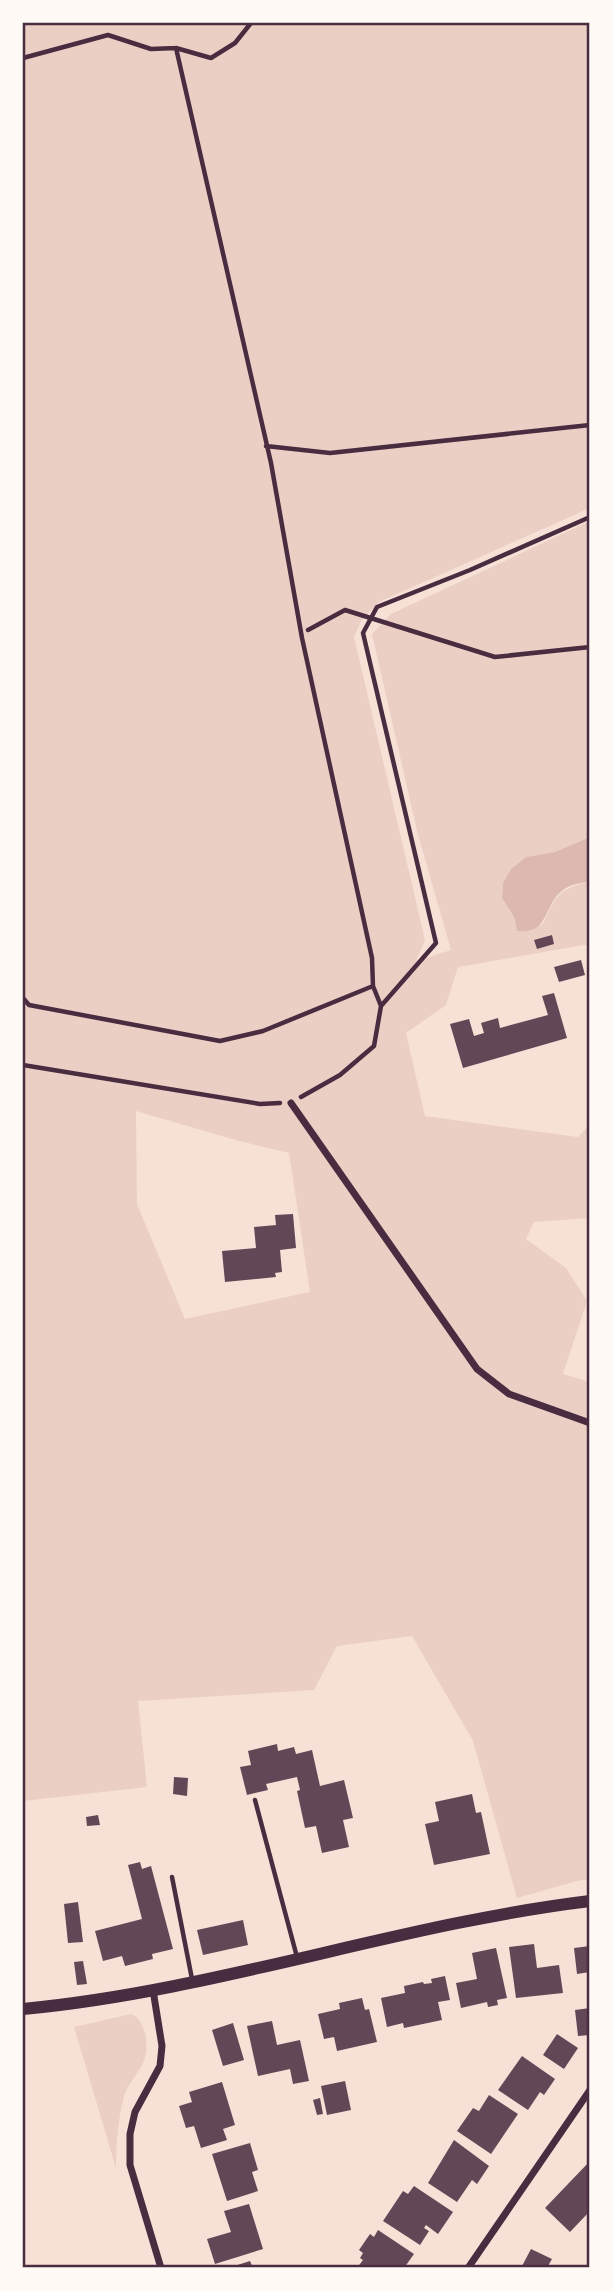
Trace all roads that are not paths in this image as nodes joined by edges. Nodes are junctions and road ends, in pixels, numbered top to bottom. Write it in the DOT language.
graph roads {
  1 [pos="291,1103"];
  2 [pos="590,1423"];
  3 [pos="256,1800"];
  4 [pos="172,1877"];
  5 [pos="590,1901"];
  6 [pos="297,1957"];
  7 [pos="192,1983"];
  8 [pos="153,1990"];
  9 [pos="23,2009"];
  10 [pos="590,2090"];
  11 [pos="161,2268"];
  12 [pos="468,2268"];
  1 -- 2 [label="street"];
  3 -- 6 [label="lane"];
  4 -- 7 [label="lane"];
  5 -- 6 [label="main road"];
  6 -- 7 [label="main road"];
  7 -- 8 [label="main road"];
  8 -- 9 [label="main road"];
  8 -- 11 [label="street"];
  10 -- 12 [label="street"];
}
